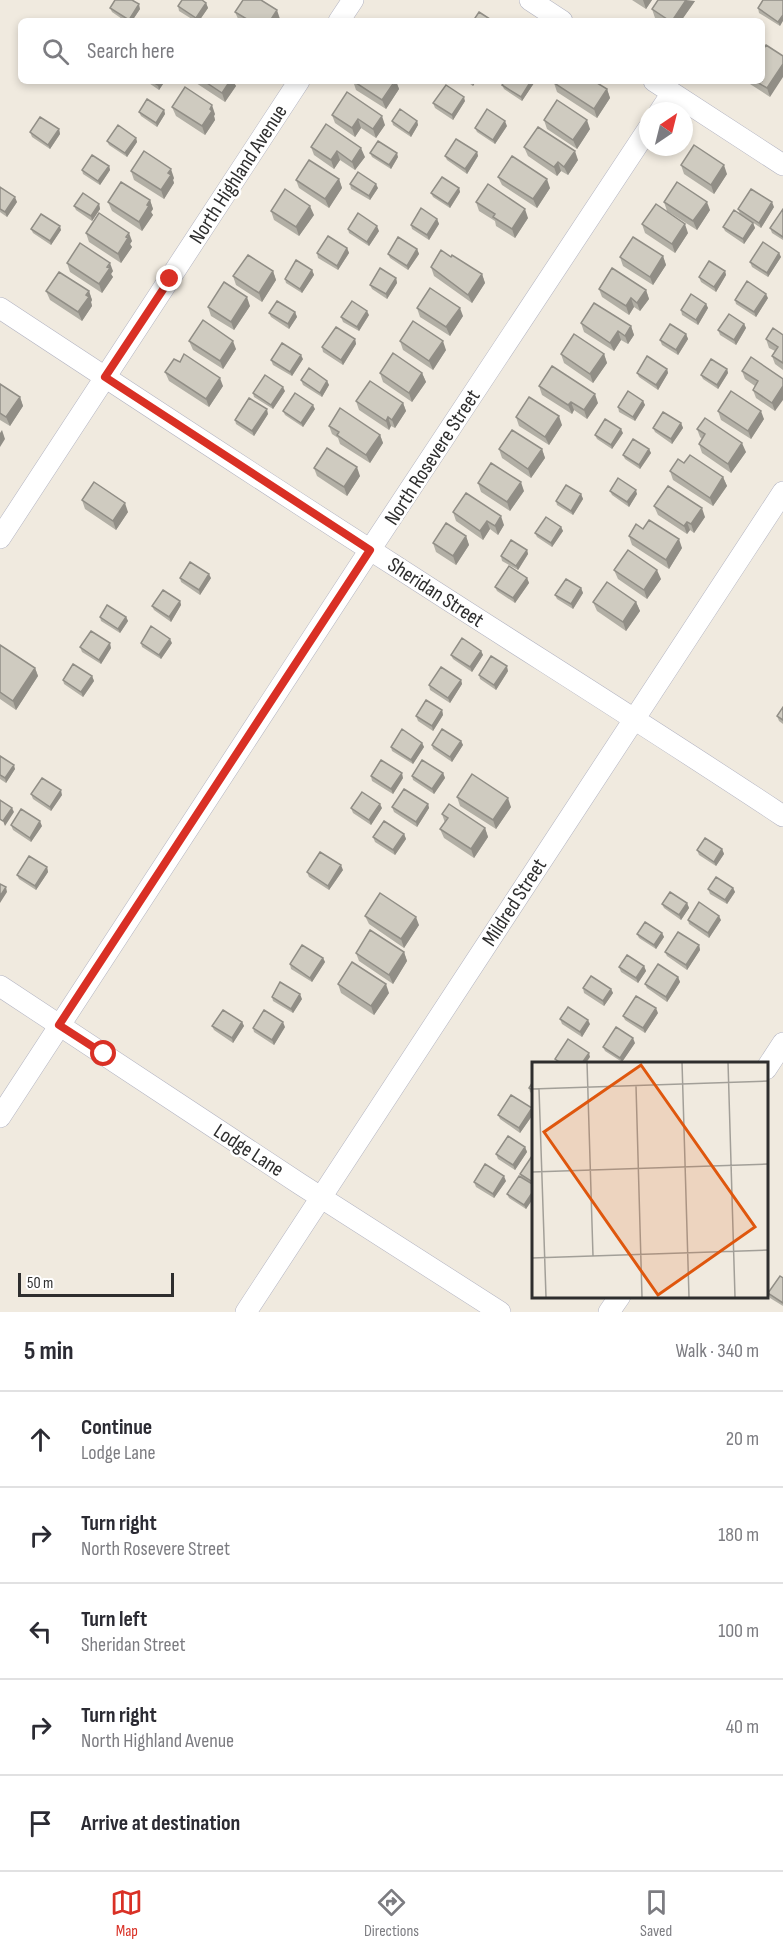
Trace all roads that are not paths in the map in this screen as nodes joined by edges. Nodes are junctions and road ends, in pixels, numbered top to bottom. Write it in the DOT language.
graph roads {
  1 [pos="353,0"];
  2 [pos="530,0"];
  3 [pos="341,18"];
  4 [pos="557,18"];
  5 [pos="297,84"];
  6 [pos="663,87"];
  7 [pos="661,102"];
  8 [pos="639,143"];
  9 [pos="783,165"];
  10 [pos="0,308"];
  11 [pos="105,377"];
  12 [pos="783,492"];
  13 [pos="0,538"];
  14 [pos="370,550"];
  15 [pos="635,719"];
  16 [pos="783,816"];
  17 [pos="0,986"];
  18 [pos="59,1025"];
  19 [pos="783,1043"];
  20 [pos="768,1066"];
  21 [pos="0,1117"];
  22 [pos="321,1196"];
  23 [pos="619,1297"];
  24 [pos="246,1312"];
  25 [pos="500,1312"];
  26 [pos="609,1312"];
  1 -- 3 [label="street"];
  2 -- 4 [label="street"];
  5 -- 11 [label="street, North Highland Avenue"];
  6 -- 7 [label="street"];
  6 -- 9 [label="street"];
  8 -- 14 [label="street, North Rosevere Street"];
  10 -- 11 [label="street, Sheridan Street"];
  11 -- 13 [label="street, North Highland Avenue"];
  11 -- 14 [label="street, Sheridan Street"];
  12 -- 15 [label="street, Mildred Street"];
  14 -- 15 [label="street, Sheridan Street"];
  14 -- 18 [label="street, North Rosevere Street"];
  15 -- 16 [label="street, Sheridan Street"];
  15 -- 22 [label="street, Mildred Street"];
  17 -- 18 [label="street, Lodge Lane"];
  18 -- 21 [label="street, North Rosevere Street"];
  18 -- 22 [label="street, Lodge Lane"];
  19 -- 20 [label="street"];
  22 -- 24 [label="street, Mildred Street"];
  22 -- 25 [label="street, Lodge Lane"];
  23 -- 26 [label="street"];
}
